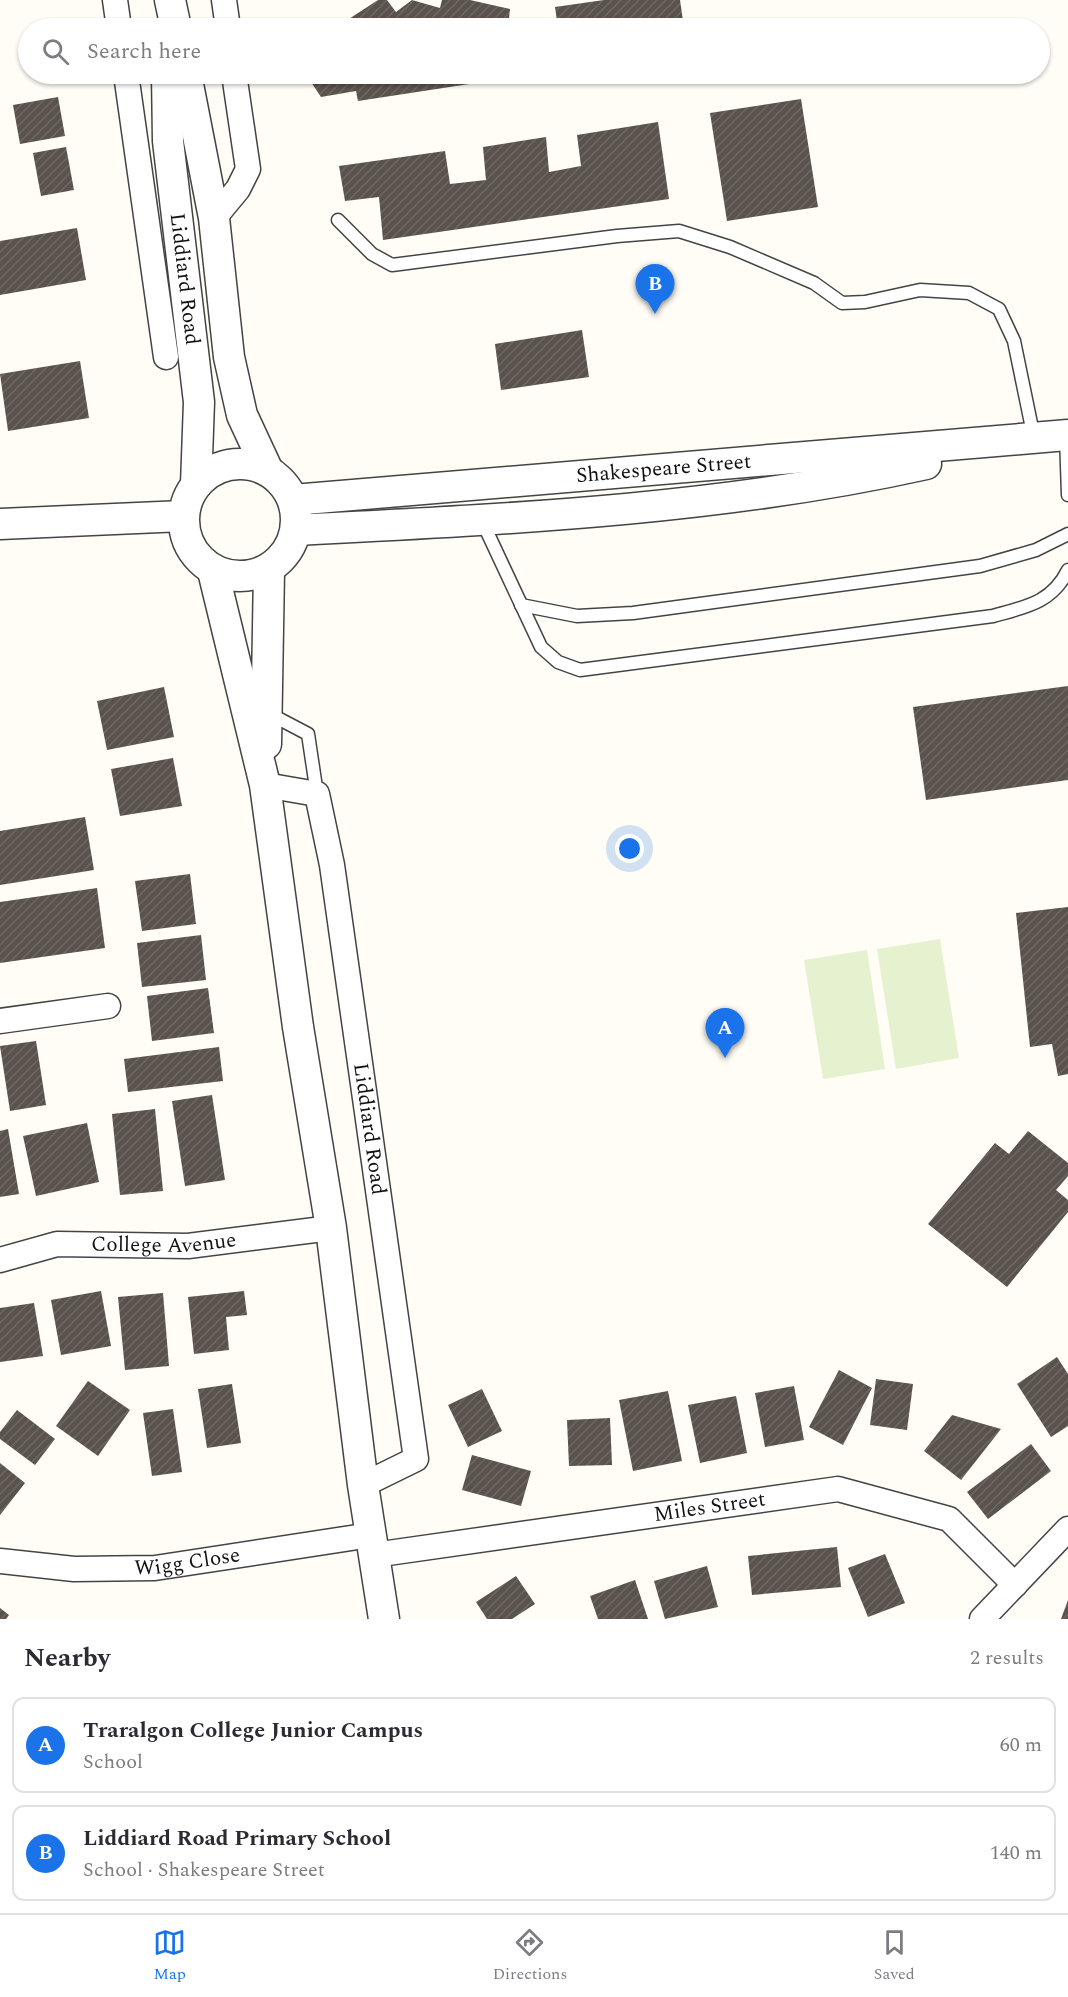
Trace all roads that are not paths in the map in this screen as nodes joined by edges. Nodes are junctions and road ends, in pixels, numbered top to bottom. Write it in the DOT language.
graph roads {
  1 [pos="115,0"];
  2 [pos="166,0"];
  3 [pos="170,0"];
  4 [pos="224,0"];
  5 [pos="118,18"];
  6 [pos="166,18"];
  7 [pos="174,18"];
  8 [pos="227,18"];
  9 [pos="127,84"];
  10 [pos="167,84"];
  11 [pos="188,84"];
  12 [pos="235,84"];
  13 [pos="214,218"];
  14 [pos="338,220"];
  15 [pos="166,357"];
  16 [pos="1067,435"];
  17 [pos="1034,439"];
  18 [pos="268,471"];
  19 [pos="196,485"];
  20 [pos="1068,495"];
  21 [pos="293,500"];
  22 [pos="183,516"];
  23 [pos="481,520"];
  24 [pos="0,524"];
  25 [pos="297,530"];
  26 [pos="1068,534"];
  27 [pos="213,570"];
  28 [pos="269,570"];
  29 [pos="1068,570"];
  30 [pos="521,605"];
  31 [pos="243,694"];
  32 [pos="267,712"];
  33 [pos="265,785"];
  34 [pos="317,794"];
  35 [pos="108,1006"];
  36 [pos="0,1021"];
  37 [pos="331,1228"];
  38 [pos="0,1260"];
  39 [pos="363,1485"];
  40 [pos="1068,1529"];
  41 [pos="372,1545"];
  42 [pos="0,1561"];
  43 [pos="1015,1585"];
  44 [pos="384,1619"];
  45 [pos="982,1619"];
  1 -- 5 [label="street"];
  2 -- 6 [label="street"];
  3 -- 7 [label="street"];
  4 -- 8 [label="street"];
  9 -- 15 [label="street, Liddiard Road"];
  10 -- 19 [label="street, Liddiard Road"];
  11 -- 13 [label="street, Liddiard Road"];
  12 -- 13 [label="street, Liddiard Road"];
  13 -- 18 [label="street, Liddiard Road"];
  14 -- 17 [label="lane"];
  16 -- 17 [label="street, Shakespeare Street"];
  16 -- 20 [label="lane, Shakespeare Street"];
  17 -- 21 [label="street, Shakespeare Street"];
  17 -- 23 [label="street, Shakespeare Street"];
  18 -- 19 [label="street"];
  18 -- 21 [label="street"];
  19 -- 22 [label="street"];
  21 -- 25 [label="street"];
  22 -- 24 [label="street"];
  22 -- 27 [label="street"];
  23 -- 25 [label="street, Shakespeare Street"];
  23 -- 30 [label="lane"];
  25 -- 28 [label="street"];
  26 -- 30 [label="lane"];
  27 -- 28 [label="street"];
  27 -- 31 [label="street"];
  28 -- 32 [label="street"];
  29 -- 30 [label="lane"];
  31 -- 32 [label="lane"];
  31 -- 33 [label="street"];
  32 -- 33 [label="street"];
  32 -- 34 [label="lane"];
  33 -- 34 [label="street"];
  33 -- 37 [label="street"];
  34 -- 39 [label="street, Liddiard Road"];
  35 -- 36 [label="street"];
  37 -- 38 [label="street, College Avenue"];
  37 -- 39 [label="street"];
  39 -- 41 [label="street"];
  40 -- 43 [label="street"];
  41 -- 42 [label="street, Wigg Close"];
  41 -- 43 [label="street, Miles Street"];
  41 -- 44 [label="street"];
  43 -- 45 [label="street"];
}
